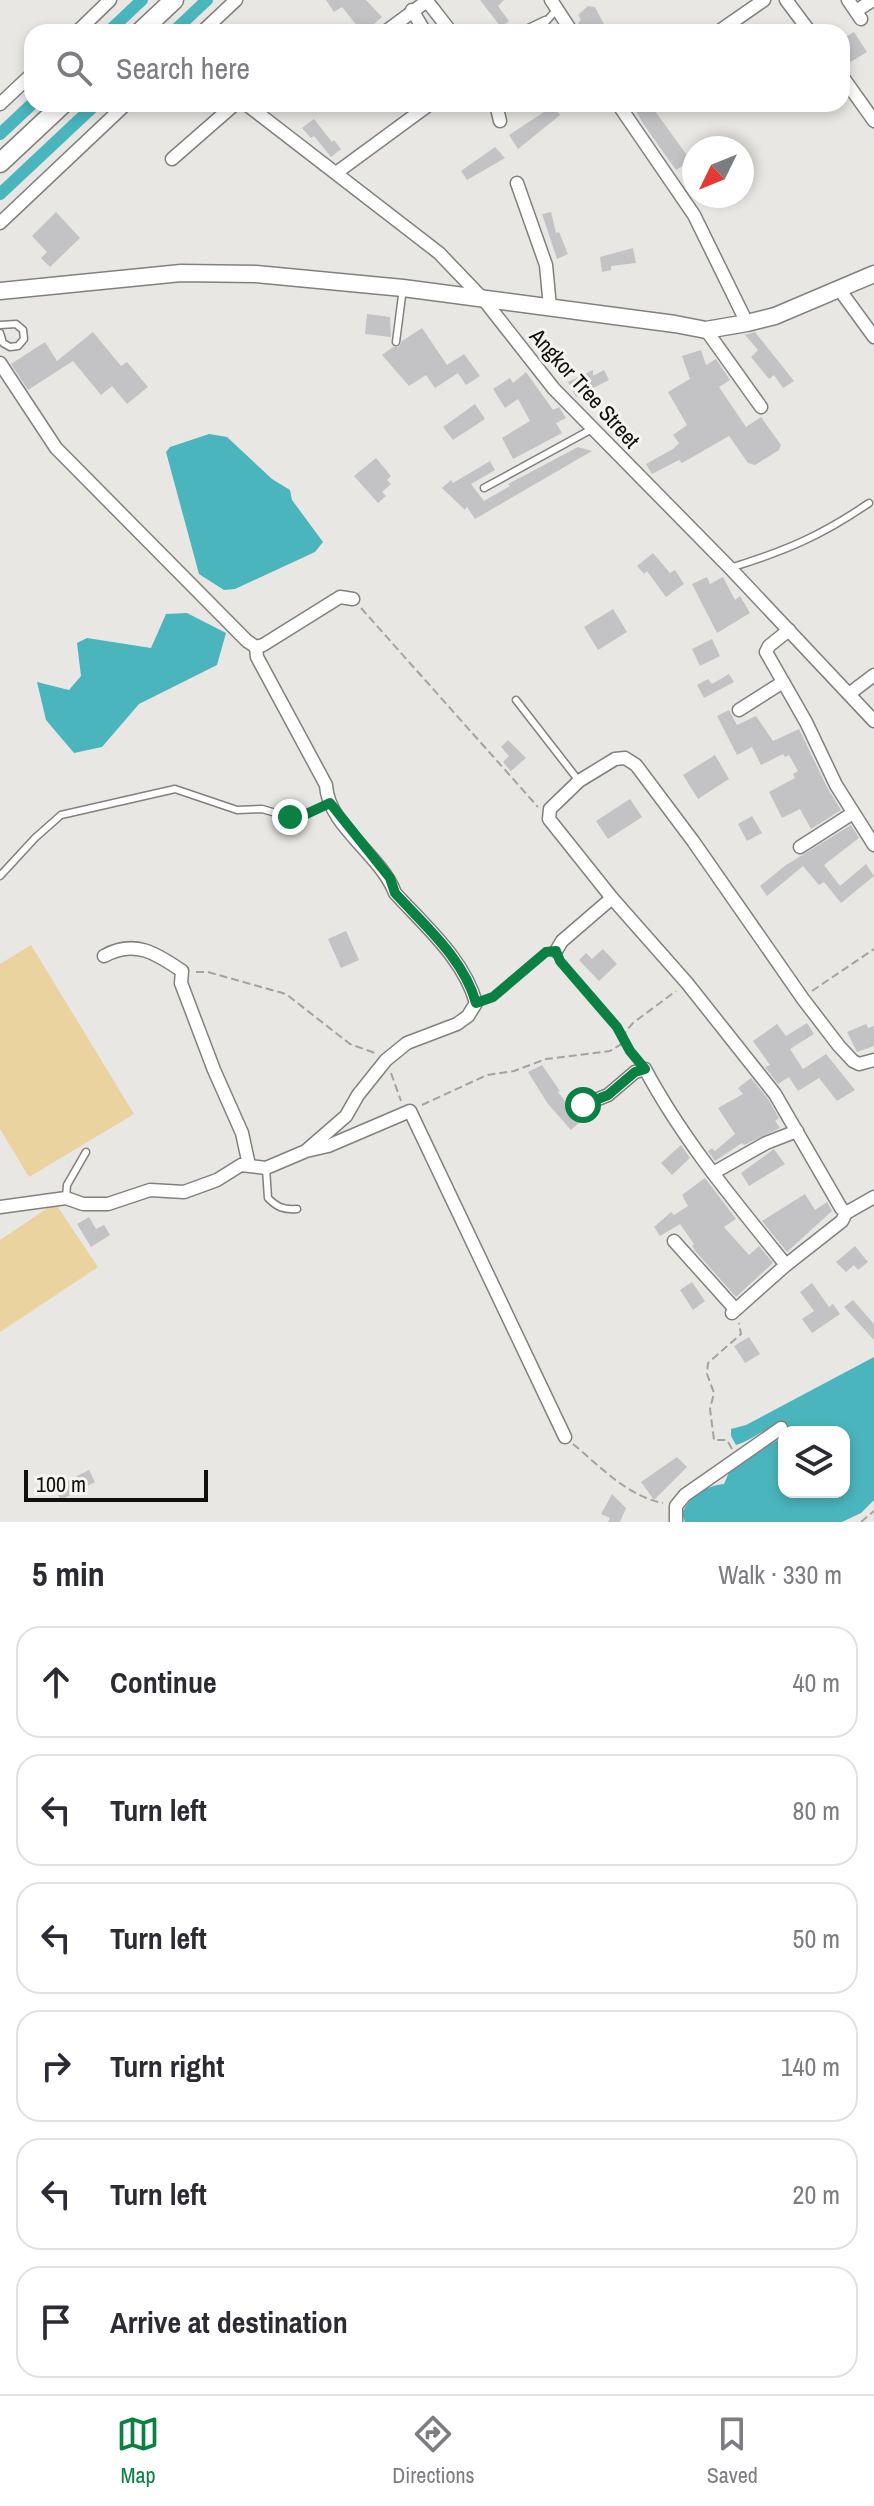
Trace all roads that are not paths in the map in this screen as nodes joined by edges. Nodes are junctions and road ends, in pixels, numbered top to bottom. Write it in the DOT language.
graph roads {
  1 [pos="110,0"];
  2 [pos="174,0"];
  3 [pos="236,0"];
  4 [pos="764,0"];
  5 [pos="786,0"];
  6 [pos="848,0"];
  7 [pos="873,0"];
  8 [pos="554,5"];
  9 [pos="412,10"];
  10 [pos="545,20"];
  11 [pos="85,24"];
  12 [pos="148,24"];
  13 [pos="210,24"];
  14 [pos="395,24"];
  15 [pos="420,24"];
  16 [pos="445,24"];
  17 [pos="537,24"];
  18 [pos="542,24"];
  19 [pos="567,24"];
  20 [pos="730,24"];
  21 [pos="804,24"];
  22 [pos="24,82"];
  23 [pos="850,87"];
  24 [pos="0,104"];
  25 [pos="54,112"];
  26 [pos="118,112"];
  27 [pos="226,112"];
  28 [pos="256,112"];
  29 [pos="419,112"];
  30 [pos="498,112"];
  31 [pos="623,112"];
  32 [pos="500,121"];
  33 [pos="874,121"];
  34 [pos="172,159"];
  35 [pos="0,163"];
  36 [pos="336,173"];
  37 [pos="517,183"];
  38 [pos="0,223"];
  39 [pos="874,274"];
  40 [pos="403,288"];
  41 [pos="839,289"];
  42 [pos="0,291"];
  43 [pos="484,300"];
  44 [pos="550,307"];
  45 [pos="747,323"];
  46 [pos="0,325"];
  47 [pos="706,330"];
  48 [pos="0,333"];
  49 [pos="874,337"];
  50 [pos="396,342"];
  51 [pos="0,363"];
  52 [pos="761,407"];
  53 [pos="592,429"];
  54 [pos="484,488"];
  55 [pos="869,503"];
  56 [pos="730,568"];
  57 [pos="353,599"];
  58 [pos="789,630"];
  59 [pos="256,647"];
  60 [pos="874,675"];
  61 [pos="783,682"];
  62 [pos="849,694"];
  63 [pos="516,700"];
  64 [pos="739,710"];
  65 [pos="874,721"];
  66 [pos="579,781"];
  67 [pos="330,803"];
  68 [pos="853,813"];
  69 [pos="874,845"];
  70 [pos="800,847"];
  71 [pos="0,876"];
  72 [pos="612,898"];
  73 [pos="556,951"];
  74 [pos="104,956"];
  75 [pos="874,1060"];
  76 [pos="583,1105"];
  77 [pos="797,1131"];
  78 [pos="306,1151"];
  79 [pos="86,1152"];
  80 [pos="249,1165"];
  81 [pos="266,1168"];
  82 [pos="713,1173"];
  83 [pos="874,1197"];
  84 [pos="66,1198"];
  85 [pos="0,1207"];
  86 [pos="297,1209"];
  87 [pos="846,1213"];
  88 [pos="674,1241"];
  89 [pos="786,1265"];
  90 [pos="778,1430"];
  91 [pos="565,1437"];
  92 [pos="676,1522"];
  1 -- 11 [label="street"];
  2 -- 12 [label="main road"];
  3 -- 13 [label="street"];
  4 -- 20 [label="street"];
  5 -- 21 [label="street"];
  6 -- 7 [label="street"];
  8 -- 10 [label="lane"];
  8 -- 19 [label="street"];
  9 -- 14 [label="street"];
  9 -- 15 [label="street"];
  9 -- 16 [label="street"];
  10 -- 17 [label="lane"];
  10 -- 18 [label="lane"];
  22 -- 24 [label="street"];
  23 -- 33 [label="street"];
  25 -- 35 [label="main road"];
  26 -- 38 [label="street"];
  27 -- 34 [label="street"];
  28 -- 36 [label="street, Angkor Tree Street"];
  29 -- 36 [label="street"];
  30 -- 32 [label="street"];
  31 -- 45 [label="street"];
  36 -- 43 [label="street, Angkor Tree Street"];
  37 -- 44 [label="street"];
  39 -- 41 [label="street"];
  40 -- 42 [label="street"];
  40 -- 43 [label="street"];
  40 -- 50 [label="lane"];
  41 -- 45 [label="street"];
  41 -- 49 [label="street"];
  43 -- 44 [label="street"];
  43 -- 53 [label="street, Angkor Tree Street"];
  44 -- 47 [label="street"];
  45 -- 47 [label="street"];
  46 -- 48 [label="lane"];
  47 -- 52 [label="street"];
  51 -- 59 [label="street"];
  53 -- 54 [label="lane"];
  53 -- 56 [label="street, Angkor Tree Street"];
  55 -- 56 [label="lane"];
  56 -- 58 [label="street, Angkor Tree Street"];
  57 -- 59 [label="street"];
  58 -- 61 [label="street"];
  58 -- 62 [label="street, Angkor Tree Street"];
  59 -- 67 [label="street"];
  60 -- 62 [label="street"];
  61 -- 64 [label="street"];
  61 -- 68 [label="street"];
  62 -- 65 [label="street, Angkor Tree Street"];
  63 -- 66 [label="lane"];
  66 -- 72 [label="street"];
  66 -- 75 [label="street"];
  67 -- 71 [label="lane"];
  67 -- 78 [label="street"];
  68 -- 69 [label="street"];
  68 -- 70 [label="street"];
  72 -- 73 [label="street"];
  72 -- 77 [label="street"];
  74 -- 80 [label="street"];
  76 -- 82 [label="street"];
  77 -- 82 [label="street"];
  77 -- 87 [label="street"];
  78 -- 81 [label="street"];
  78 -- 91 [label="street"];
  79 -- 84 [label="lane"];
  80 -- 81 [label="street"];
  80 -- 84 [label="street"];
  81 -- 86 [label="lane"];
  82 -- 89 [label="street"];
  83 -- 87 [label="street"];
  84 -- 85 [label="street"];
  87 -- 89 [label="street"];
  88 -- 89 [label="street"];
  90 -- 92 [label="street"];
}
